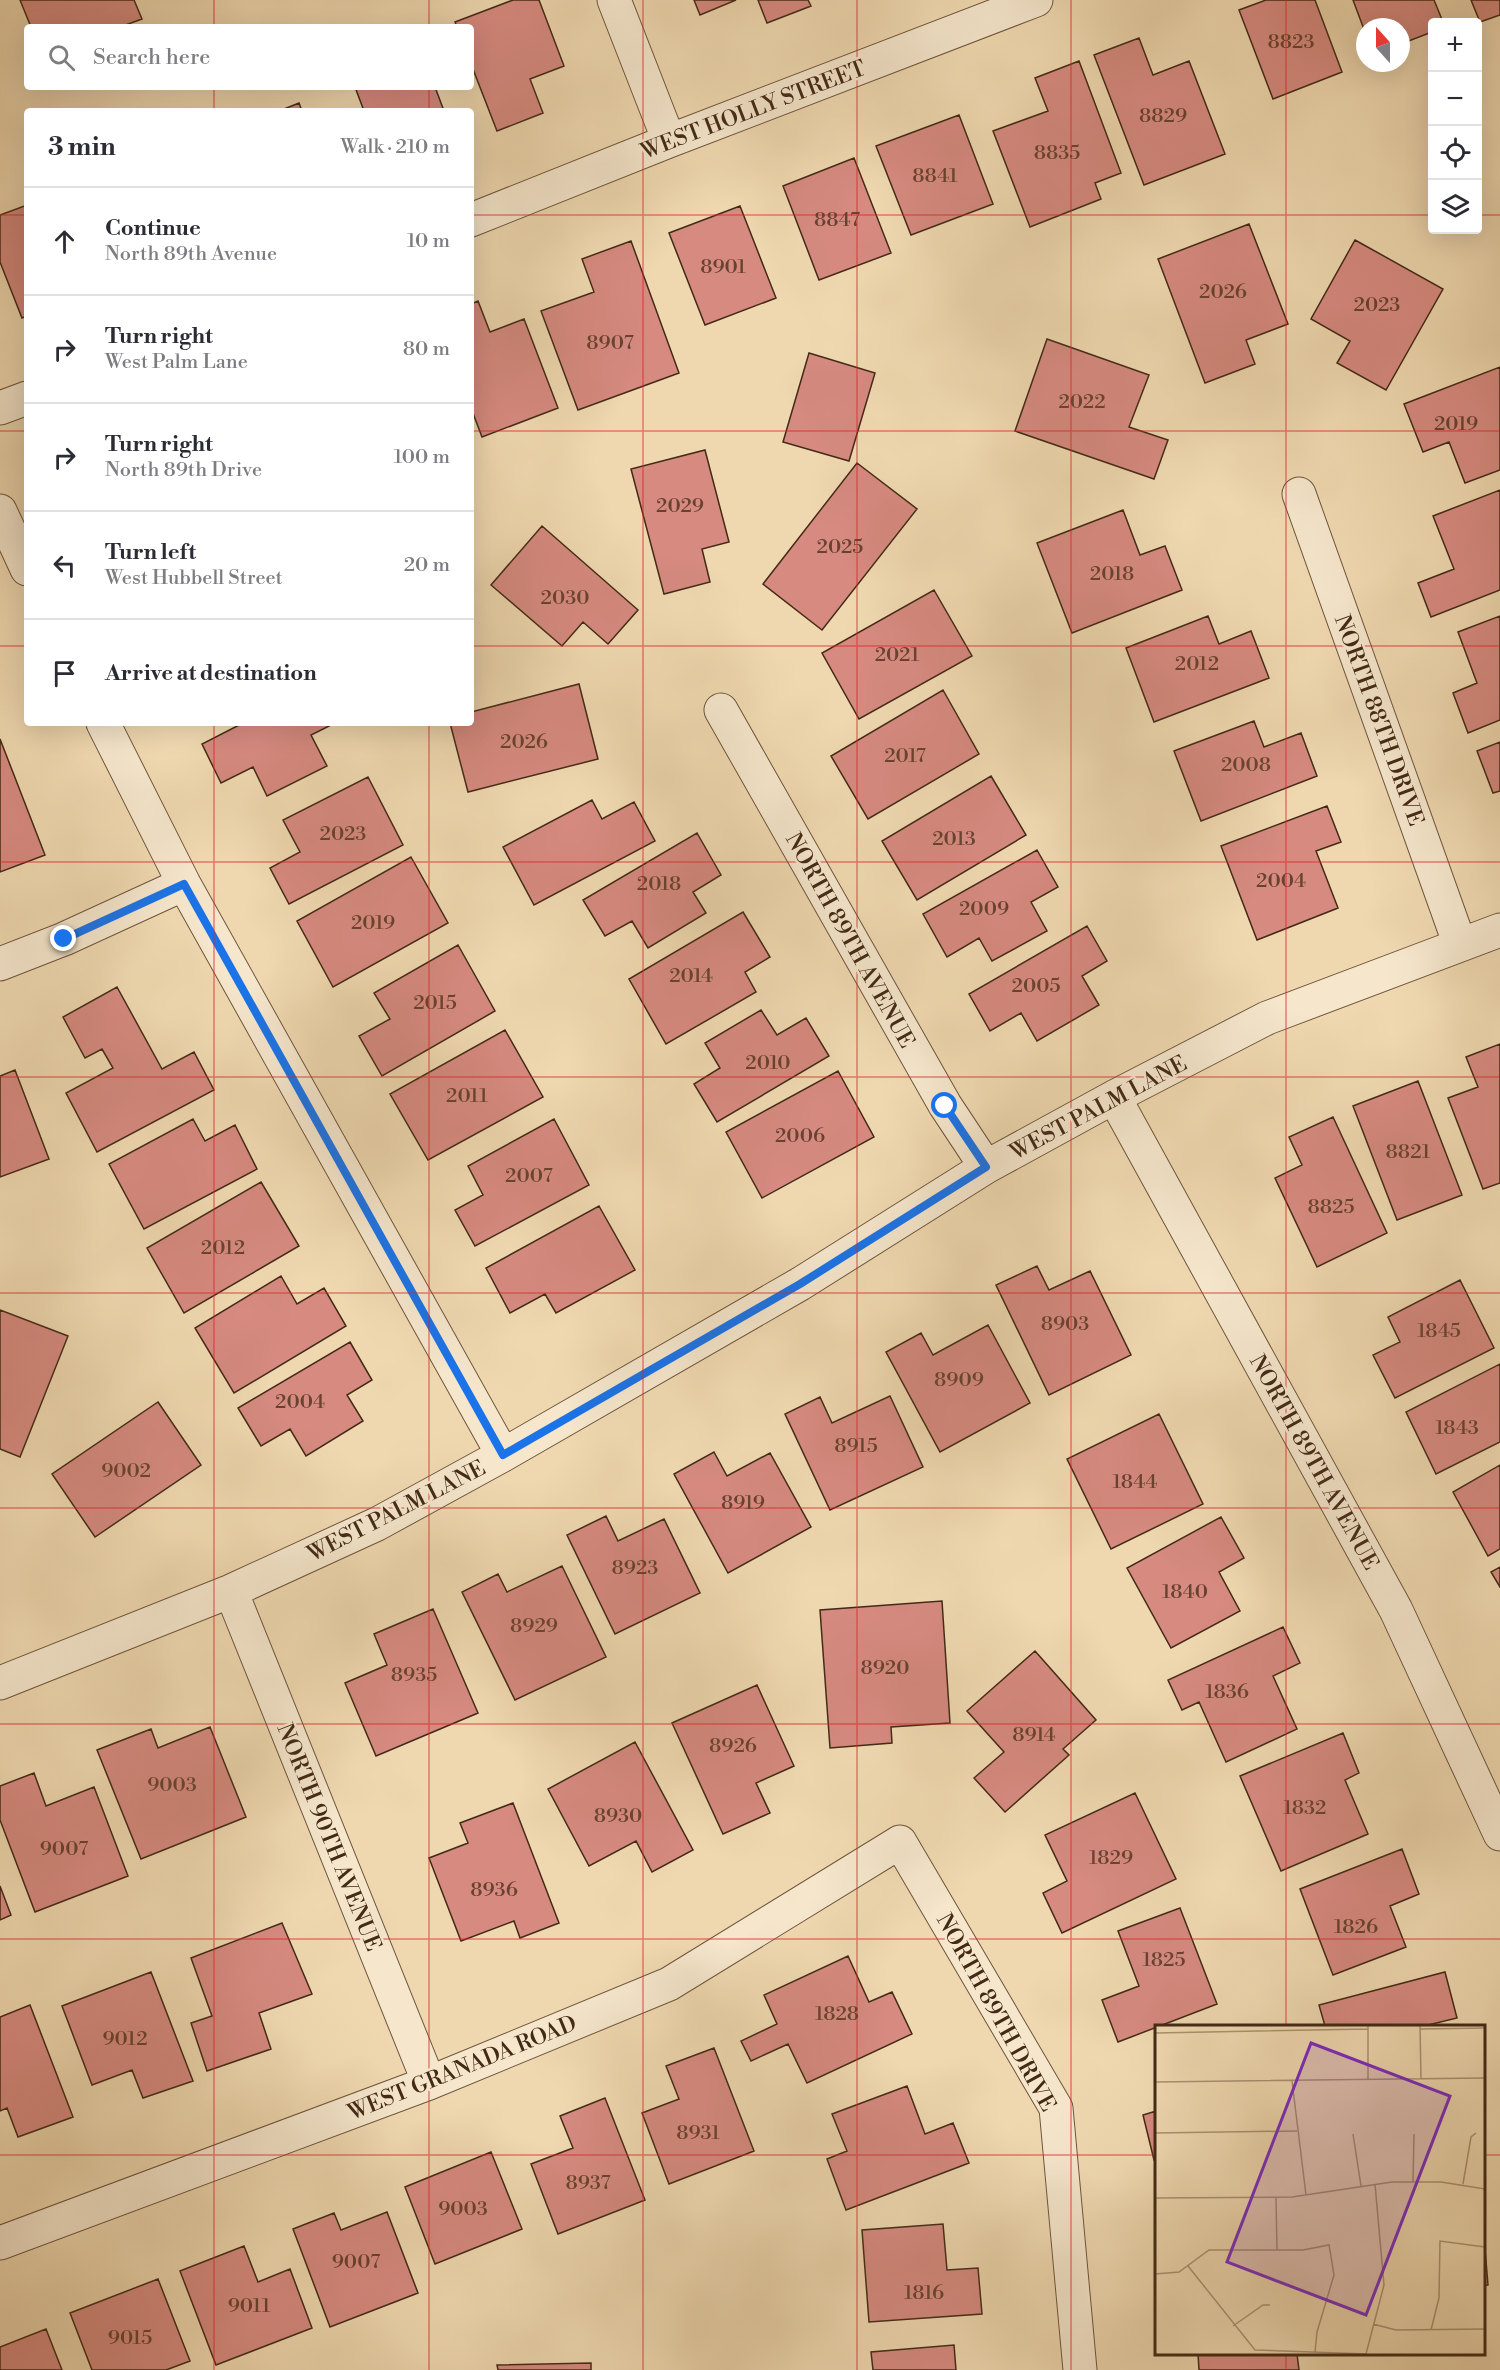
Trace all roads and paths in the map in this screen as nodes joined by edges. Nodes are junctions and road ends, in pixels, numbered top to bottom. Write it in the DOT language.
graph roads {
  1 [pos="614,0"];
  2 [pos="1036,0"];
  3 [pos="669,141"];
  4 [pos="474,219"];
  5 [pos="24,399"];
  6 [pos="0,408"];
  7 [pos="1299,494"];
  8 [pos="0,511"];
  9 [pos="24,563"];
  10 [pos="721,710"];
  11 [pos="105,726"];
  12 [pos="184,884"];
  13 [pos="1500,930"];
  14 [pos="1460,945"];
  15 [pos="0,964"];
  16 [pos="1114,1097"];
  17 [pos="986,1167"];
  18 [pos="503,1455"];
  19 [pos="231,1591"];
  20 [pos="3,1674"];
  21 [pos="1500,1834"];
  22 [pos="900,1842"];
  23 [pos="429,2083"];
  24 [pos="0,2242"];
  25 [pos="1080,2370"];
  1 -- 3 [label="street"];
  2 -- 3 [label="street, WEST HOLLY STREET"];
  3 -- 4 [label="street, WEST HOLLY STREET"];
  5 -- 6 [label="street"];
  7 -- 14 [label="street, NORTH 88TH DRIVE"];
  8 -- 9 [label="street"];
  10 -- 17 [label="street, NORTH 89TH AVENUE"];
  11 -- 12 [label="street"];
  12 -- 15 [label="street"];
  12 -- 18 [label="street"];
  13 -- 14 [label="street, WEST PALM LANE"];
  14 -- 16 [label="street, WEST PALM LANE"];
  16 -- 17 [label="street, WEST PALM LANE"];
  16 -- 21 [label="street, NORTH 89TH AVENUE"];
  17 -- 18 [label="street, WEST PALM LANE"];
  18 -- 19 [label="street, WEST PALM LANE"];
  19 -- 20 [label="street, WEST PALM LANE"];
  19 -- 23 [label="street, NORTH 90TH AVENUE"];
  22 -- 23 [label="street, WEST GRANADA ROAD"];
  22 -- 25 [label="street, NORTH 89TH DRIVE"];
  23 -- 24 [label="street, WEST GRANADA ROAD"];
}
